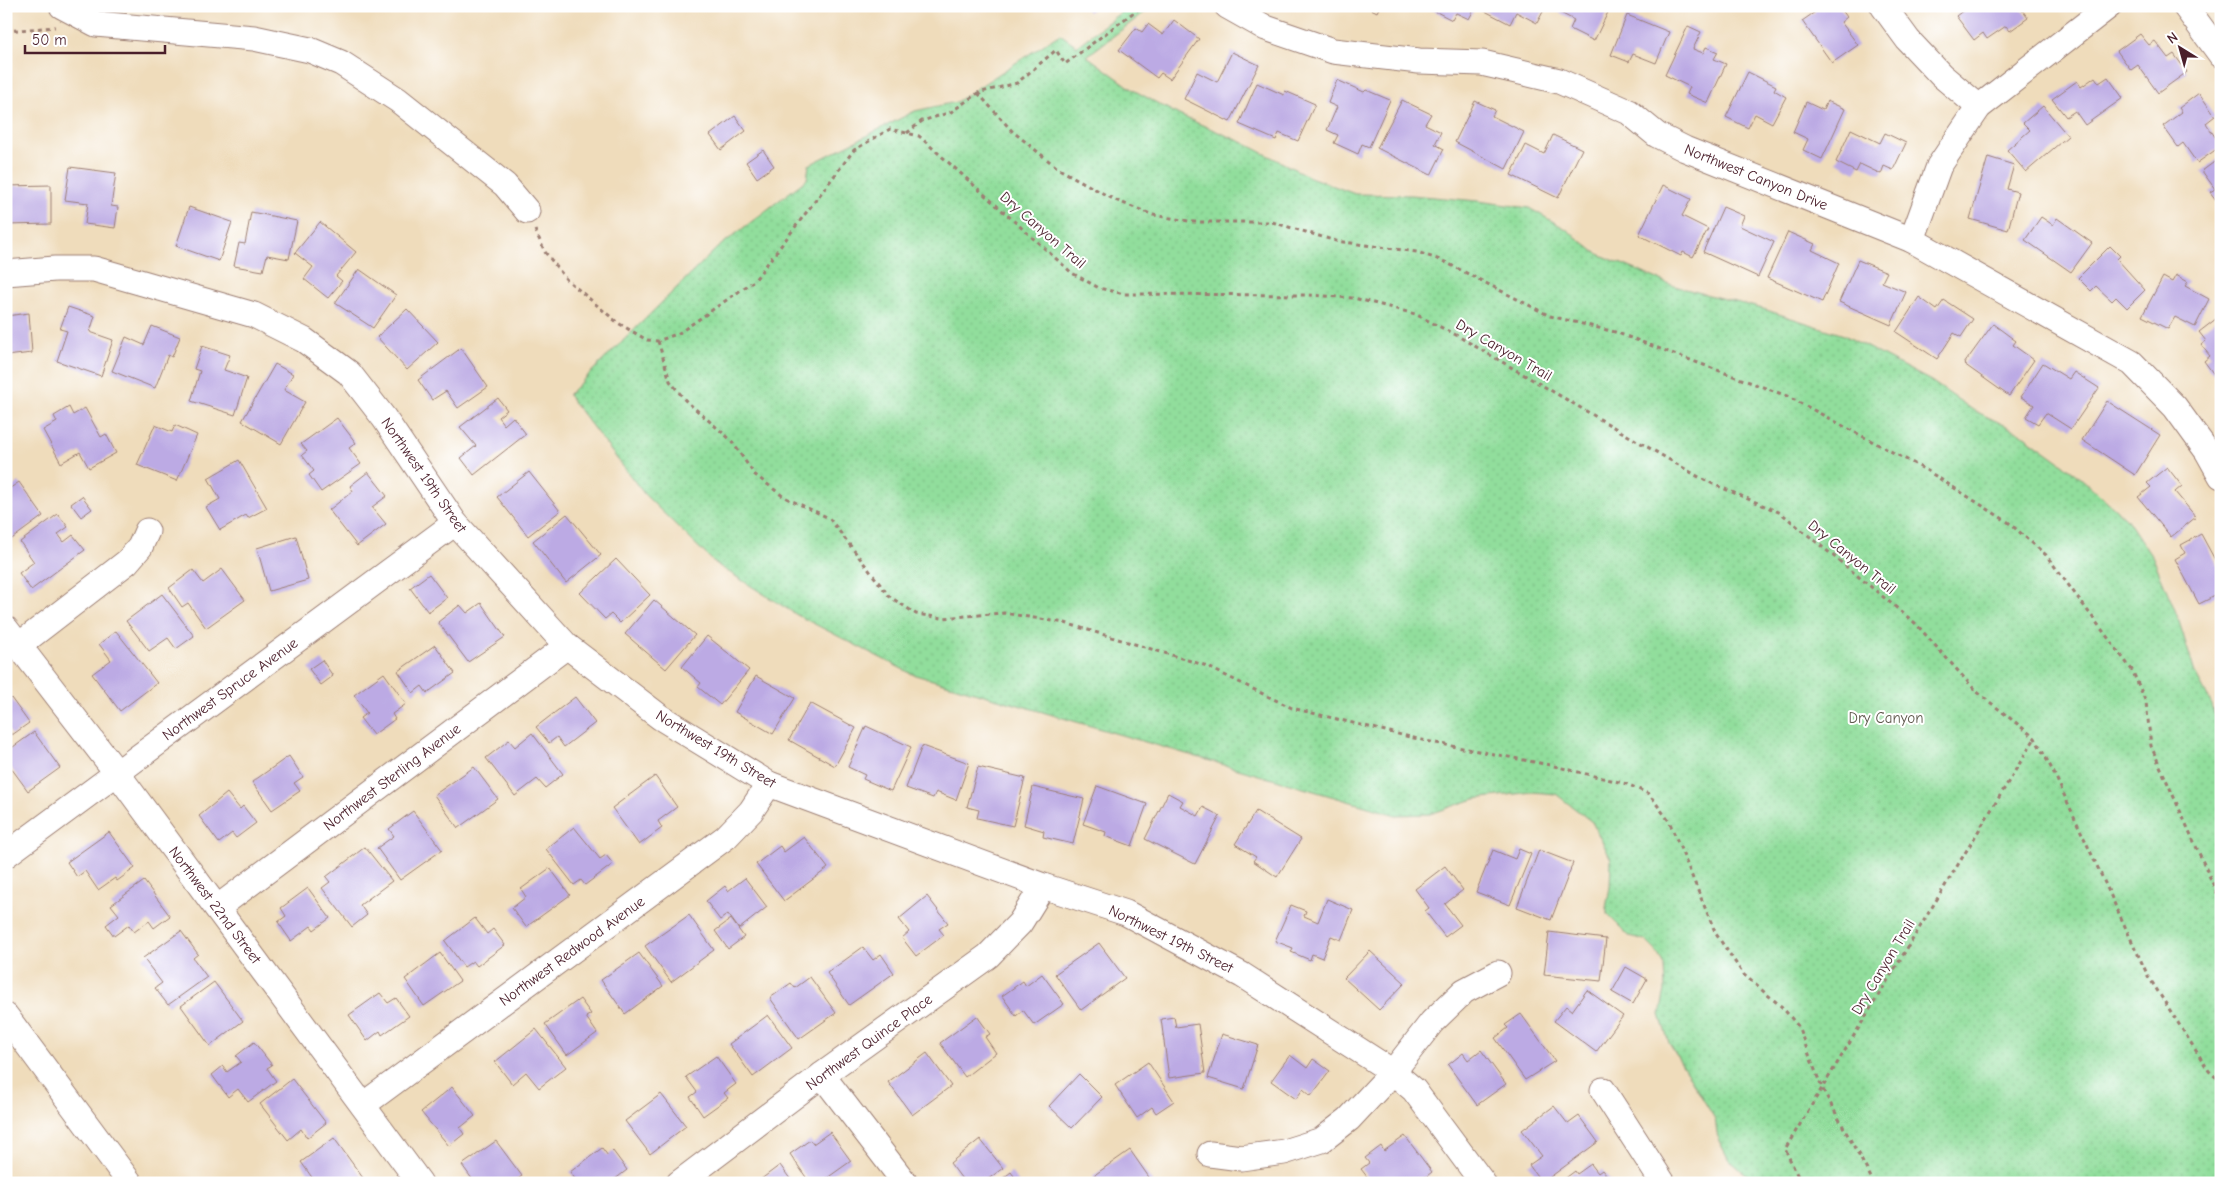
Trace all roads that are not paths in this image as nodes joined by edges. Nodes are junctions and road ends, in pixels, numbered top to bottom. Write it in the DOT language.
graph roads {
  1 [pos="1227,6"];
  2 [pos="1883,6"];
  3 [pos="2109,6"];
  4 [pos="2184,6"];
  5 [pos="61,16"];
  6 [pos="2221,55"];
  7 [pos="1979,107"];
  8 [pos="527,211"];
  9 [pos="1912,240"];
  10 [pos="6,273"];
  11 [pos="2221,476"];
  12 [pos="455,523"];
  13 [pos="147,531"];
  14 [pos="12,638"];
  15 [pos="567,646"];
  16 [pos="117,773"];
  17 [pos="769,784"];
  18 [pos="6,855"];
  19 [pos="1043,886"];
  20 [pos="217,908"];
  21 [pos="1498,973"];
  22 [pos="6,1016"];
  23 [pos="1393,1072"];
  24 [pos="822,1075"];
  25 [pos="1603,1090"];
  26 [pos="363,1105"];
  27 [pos="1210,1154"];
  28 [pos="130,1183"];
  29 [pos="420,1183"];
  30 [pos="679,1183"];
  31 [pos="905,1183"];
  32 [pos="1484,1183"];
  33 [pos="1663,1183"];
  1 -- 9 [label="street, Northwest Canyon Drive"];
  2 -- 7 [label="street"];
  3 -- 7 [label="street"];
  4 -- 6 [label="street"];
  5 -- 8 [label="street"];
  7 -- 9 [label="street"];
  9 -- 11 [label="street, Northwest Canyon Drive"];
  10 -- 12 [label="street, Northwest 19th Street"];
  12 -- 15 [label="street, Northwest 19th Street"];
  12 -- 16 [label="street, Northwest Spruce Avenue"];
  13 -- 14 [label="street"];
  14 -- 16 [label="street, Northwest 22nd Street"];
  15 -- 17 [label="street, Northwest 19th Street"];
  15 -- 20 [label="street, Northwest Sterling Avenue"];
  16 -- 18 [label="street, Northwest Spruce Avenue"];
  16 -- 20 [label="street, Northwest 22nd Street"];
  17 -- 19 [label="street, Northwest 19th Street"];
  17 -- 26 [label="street, Northwest Redwood Avenue"];
  19 -- 23 [label="street, Northwest 19th Street"];
  19 -- 24 [label="street, Northwest Quince Place"];
  20 -- 26 [label="street, Northwest 22nd Street"];
  21 -- 23 [label="street"];
  22 -- 28 [label="street"];
  23 -- 27 [label="street"];
  23 -- 32 [label="street, Northwest 19th Street"];
  24 -- 30 [label="street, Northwest Quince Place"];
  24 -- 31 [label="street"];
  25 -- 33 [label="street"];
  26 -- 29 [label="street, Northwest 22nd Street"];
}
